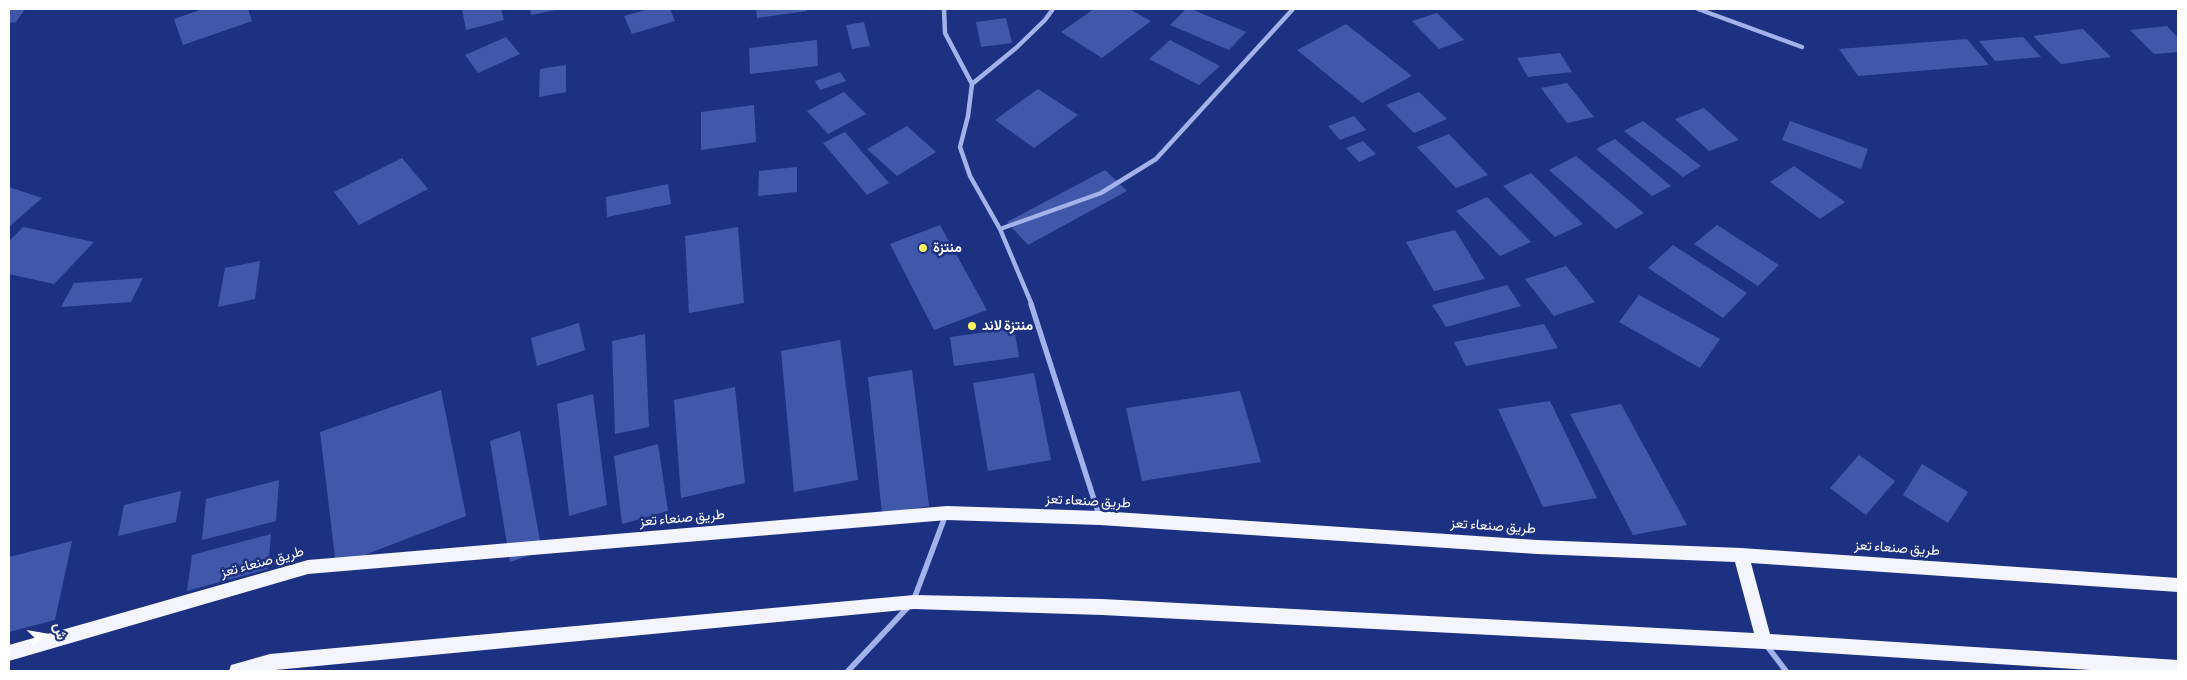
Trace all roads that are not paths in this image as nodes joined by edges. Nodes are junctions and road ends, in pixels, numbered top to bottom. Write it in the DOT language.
graph roads {
  1 [pos="944,9"];
  2 [pos="1053,9"];
  3 [pos="1293,9"];
  4 [pos="1698,9"];
  5 [pos="1802,47"];
  6 [pos="972,84"];
  7 [pos="1000,229"];
  8 [pos="947,513"];
  9 [pos="1100,518"];
  10 [pos="1741,556"];
  11 [pos="2178,585"];
  12 [pos="914,602"];
  13 [pos="1764,641"];
  14 [pos="9,653"];
  15 [pos="2178,668"];
  16 [pos="237,671"];
  17 [pos="848,671"];
  18 [pos="1786,671"];
  1 -- 6 [label="street"];
  2 -- 6 [label="street"];
  3 -- 7 [label="street"];
  4 -- 5 [label="street"];
  6 -- 7 [label="street"];
  7 -- 9 [label="street"];
  8 -- 9 [label="highway, طريق صنعاء تعز"];
  8 -- 12 [label="street"];
  8 -- 14 [label="highway, طريق صنعاء تعز"];
  9 -- 10 [label="highway, طريق صنعاء تعز"];
  10 -- 11 [label="highway, طريق صنعاء تعز"];
  10 -- 13 [label="highway"];
  12 -- 13 [label="highway"];
  12 -- 16 [label="highway"];
  12 -- 17 [label="street"];
  13 -- 15 [label="highway"];
  13 -- 18 [label="street"];
}
